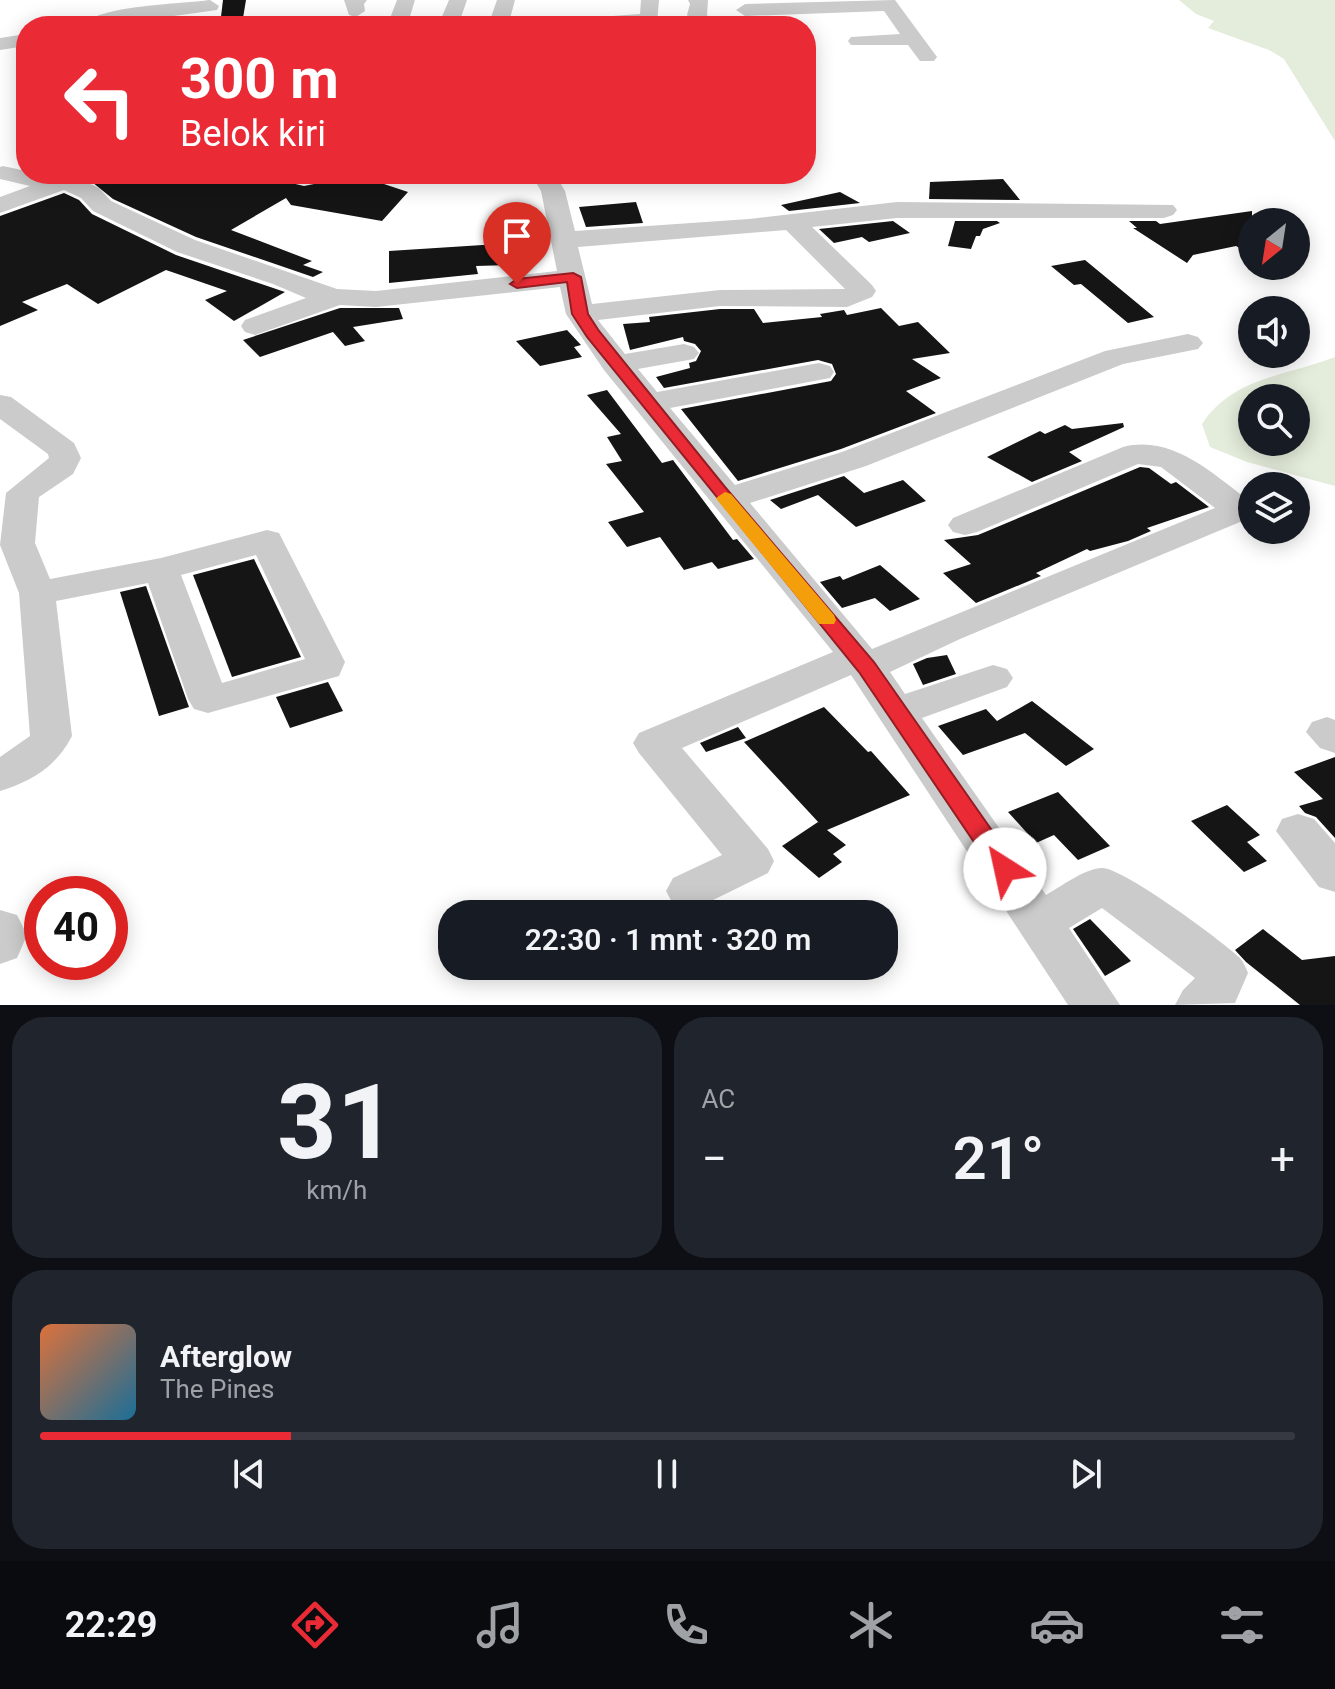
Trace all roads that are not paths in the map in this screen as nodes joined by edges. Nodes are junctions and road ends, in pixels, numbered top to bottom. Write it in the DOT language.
graph roads {
  1 [pos="887,2"];
  2 [pos="210,3"];
  3 [pos="745,10"];
  4 [pos="123,16"];
  5 [pos="901,22"];
  6 [pos="816,25"];
  7 [pos="914,39"];
  8 [pos="858,41"];
  9 [pos="927,57"];
  10 [pos="3,173"];
  11 [pos="16,174"];
  12 [pos="59,184"];
  13 [pos="76,184"];
  14 [pos="549,184"];
  15 [pos="0,206"];
  16 [pos="1164,210"];
  17 [pos="798,234"];
  18 [pos="569,260"];
  19 [pos="337,297"];
  20 [pos="580,314"];
  21 [pos="255,326"];
  22 [pos="1188,343"];
  23 [pos="684,353"];
  24 [pos="615,364"];
  25 [pos="819,372"];
  26 [pos="648,403"];
  27 [pos="0,404"];
  28 [pos="726,499"];
  29 [pos="965,525"];
  30 [pos="161,569"];
  31 [pos="37,593"];
  32 [pos="862,662"];
  33 [pos="993,678"];
  34 [pos="897,712"];
  35 [pos="0,775"];
  36 [pos="1298,831"];
  37 [pos="1335,874"];
  38 [pos="689,891"];
  39 [pos="1041,921"];
  40 [pos="0,929"];
  41 [pos="0,944"];
  42 [pos="1095,1005"];
  43 [pos="1200,1005"];
  1 -- 3 [label="street"];
  1 -- 5 [label="street"];
  2 -- 4 [label="street"];
  5 -- 6 [label="street"];
  5 -- 7 [label="street"];
  7 -- 8 [label="street"];
  7 -- 9 [label="street"];
  10 -- 11 [label="street"];
  12 -- 15 [label="street"];
  13 -- 19 [label="street"];
  14 -- 18 [label="street"];
  16 -- 17 [label="street"];
  17 -- 18 [label="street"];
  17 -- 20 [label="street"];
  18 -- 19 [label="street"];
  18 -- 20 [label="street"];
  19 -- 21 [label="street"];
  20 -- 24 [label="street"];
  22 -- 28 [label="street"];
  23 -- 24 [label="street"];
  24 -- 26 [label="street"];
  25 -- 26 [label="street"];
  26 -- 28 [label="street"];
  27 -- 31 [label="street"];
  28 -- 32 [label="street"];
  29 -- 32 [label="street"];
  30 -- 30 [label="street"];
  30 -- 31 [label="street"];
  31 -- 35 [label="street"];
  32 -- 34 [label="street"];
  32 -- 38 [label="street"];
  33 -- 34 [label="street"];
  34 -- 39 [label="street"];
  36 -- 37 [label="street"];
  39 -- 42 [label="street"];
  39 -- 43 [label="street"];
  40 -- 41 [label="street"];
}
